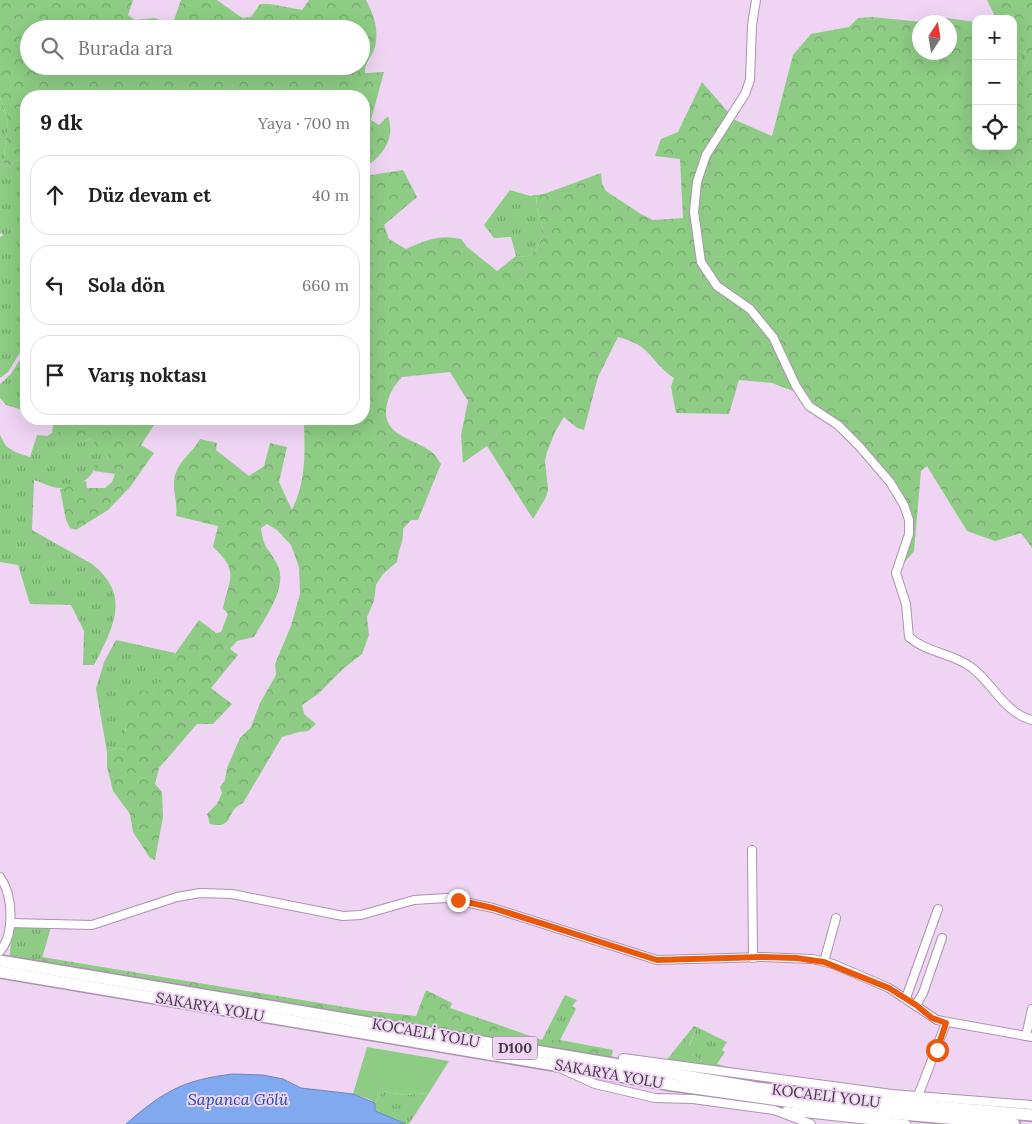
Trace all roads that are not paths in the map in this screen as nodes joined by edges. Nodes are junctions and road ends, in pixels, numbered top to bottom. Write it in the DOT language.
graph roads {
  1 [pos="756,0"];
  2 [pos="1032,720"];
  3 [pos="752,850"];
  4 [pos="0,877"];
  5 [pos="938,909"];
  6 [pos="836,918"];
  7 [pos="10,923"];
  8 [pos="942,938"];
  9 [pos="0,950"];
  10 [pos="0,956"];
  11 [pos="753,958"];
  12 [pos="0,961"];
  13 [pos="824,962"];
  14 [pos="33,967"];
  15 [pos="0,972"];
  16 [pos="906,998"];
  17 [pos="916,1005"];
  18 [pos="1032,1008"];
  19 [pos="946,1023"];
  20 [pos="1029,1036"];
  21 [pos="623,1058"];
  22 [pos="550,1064"];
  23 [pos="918,1096"];
  24 [pos="1032,1105"];
  25 [pos="774,1110"];
  26 [pos="1032,1115"];
  27 [pos="811,1124"];
  28 [pos="906,1124"];
  29 [pos="1014,1124"];
  1 -- 2 [label="street"];
  3 -- 11 [label="street"];
  4 -- 7 [label="street"];
  5 -- 16 [label="street"];
  6 -- 13 [label="street"];
  7 -- 9 [label="street"];
  7 -- 11 [label="street"];
  8 -- 17 [label="street"];
  10 -- 14 [label="highway"];
  11 -- 13 [label="street"];
  12 -- 14 [label="highway, KOCAELİ YOLU / D100"];
  13 -- 16 [label="street"];
  14 -- 26 [label="highway, KOCAELİ YOLU / D100"];
  15 -- 22 [label="highway, SAKARYA YOLU / D100"];
  16 -- 17 [label="street"];
  17 -- 19 [label="street"];
  18 -- 20 [label="street"];
  19 -- 20 [label="street"];
  19 -- 23 [label="street"];
  21 -- 23 [label="street"];
  22 -- 25 [label="street"];
  22 -- 29 [label="highway, SAKARYA YOLU / D100"];
  23 -- 24 [label="street"];
  25 -- 27 [label="street"];
  25 -- 28 [label="street"];
}
